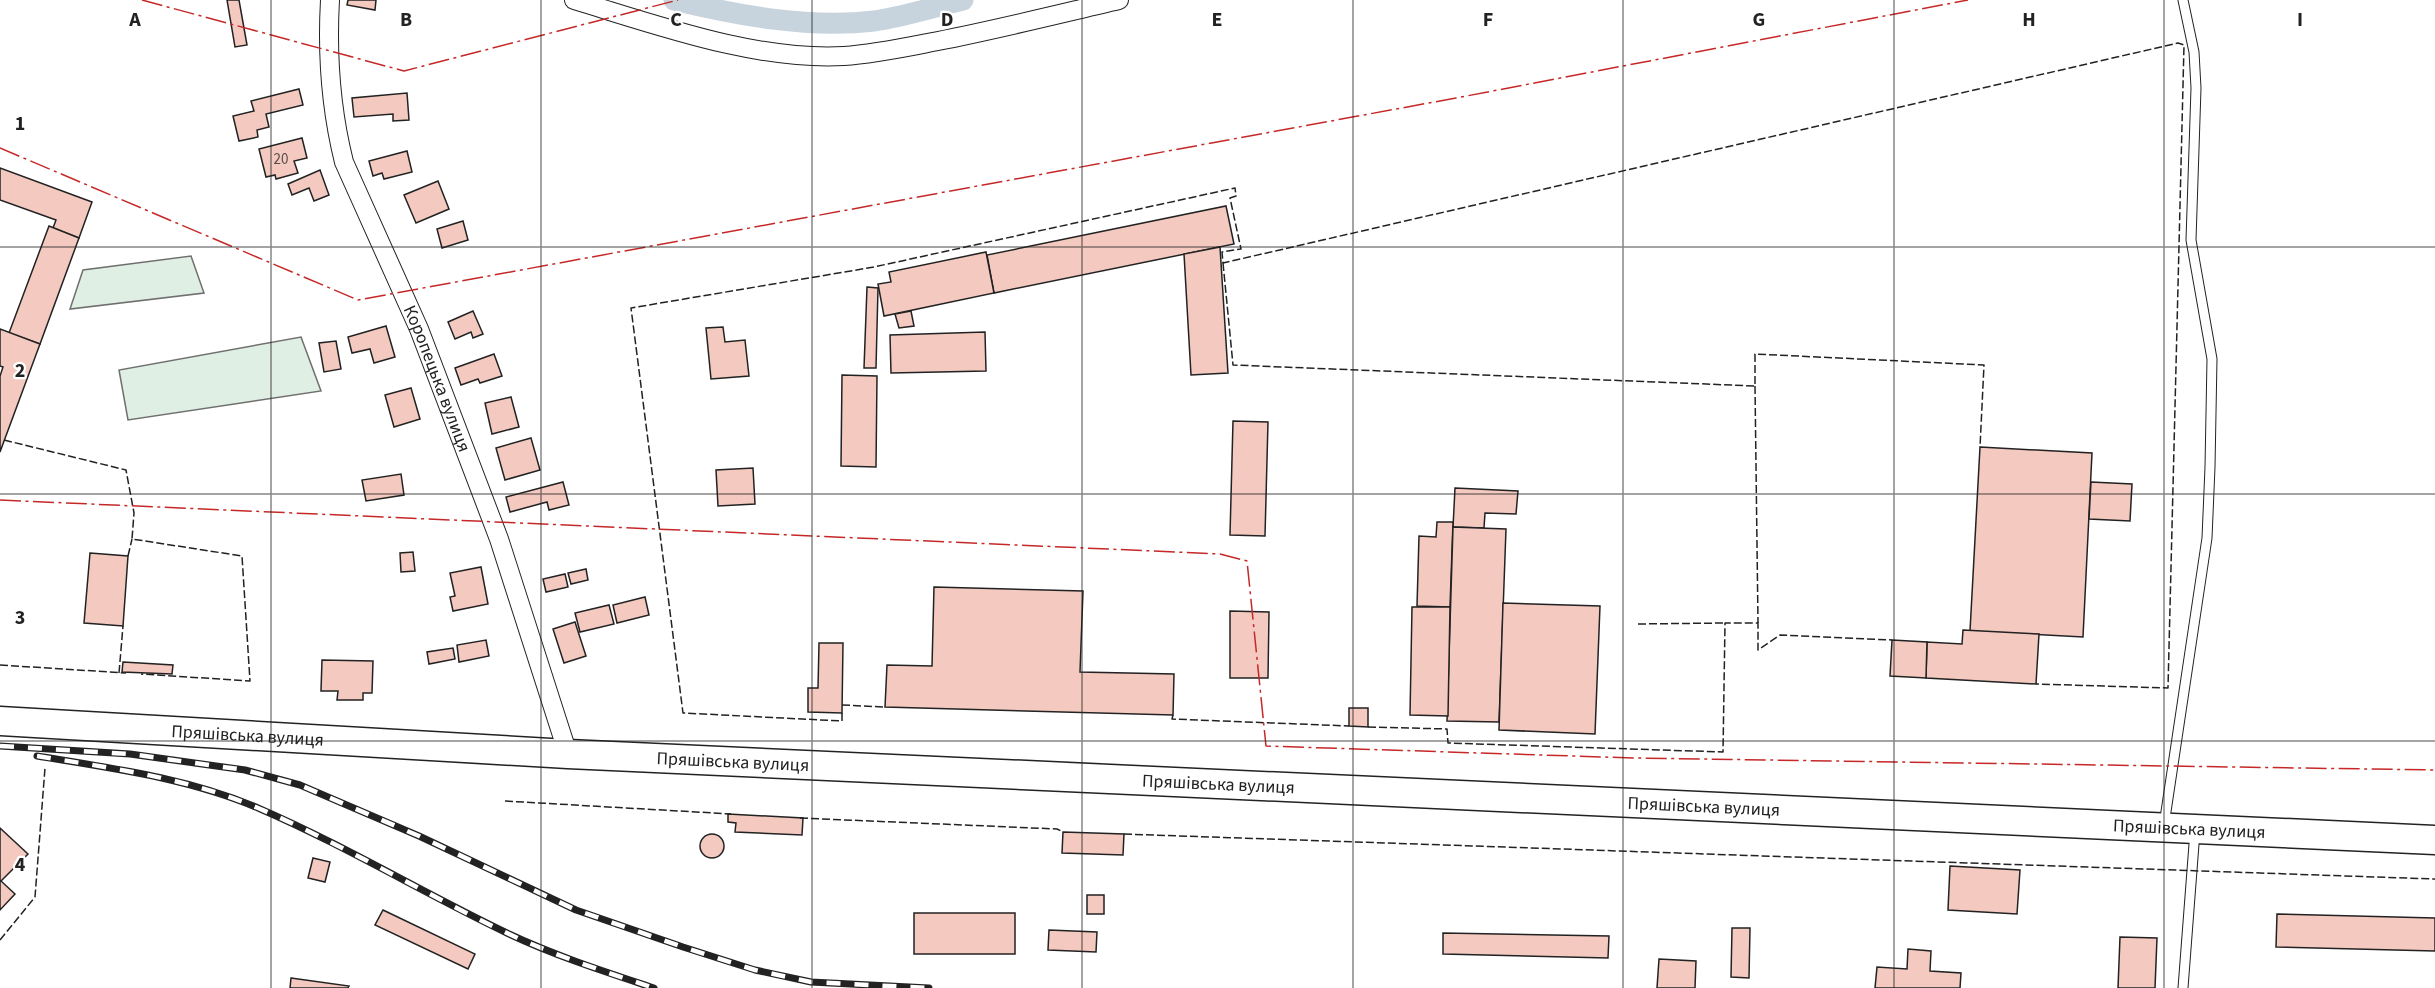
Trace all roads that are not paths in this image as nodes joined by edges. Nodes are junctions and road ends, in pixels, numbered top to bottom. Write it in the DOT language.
graph roads {
  1 [pos="330,0"];
  2 [pos="574,0"];
  3 [pos="1119,0"];
  4 [pos="2183,0"];
  5 [pos="0,721"];
  6 [pos="568,754"];
  7 [pos="2163,827"];
  8 [pos="2195,829"];
  9 [pos="2435,840"];
  10 [pos="2183,988"];
  1 -- 6 [label="street, Коропецька вулиця"];
  2 -- 3 [label="street"];
  4 -- 7 [label="lane"];
  5 -- 6 [label="main road, Пряшівська вулиця"];
  6 -- 7 [label="main road, Пряшівська вулиця"];
  7 -- 8 [label="main road, Пряшівська вулиця"];
  8 -- 9 [label="main road, Пряшівська вулиця"];
  8 -- 10 [label="lane"];
}
